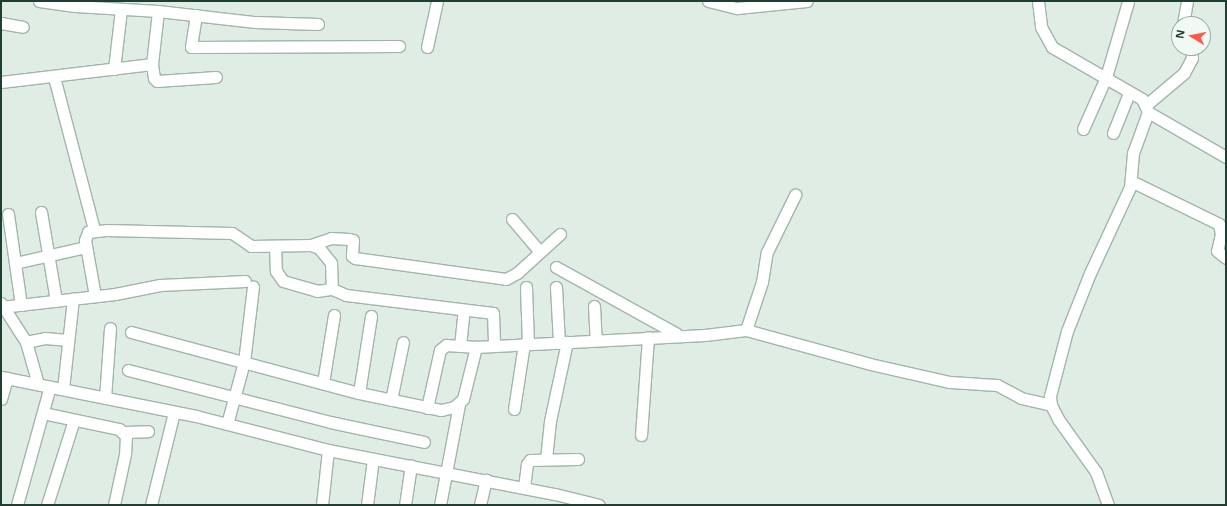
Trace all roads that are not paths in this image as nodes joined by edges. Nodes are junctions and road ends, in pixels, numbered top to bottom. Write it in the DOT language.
graph roads {
  1 [pos="39,1"];
  2 [pos="437,1"];
  3 [pos="708,1"];
  4 [pos="1038,1"];
  5 [pos="1187,1"];
  6 [pos="807,2"];
  7 [pos="1128,2"];
  8 [pos="120,9"];
  9 [pos="158,11"];
  10 [pos="196,15"];
  11 [pos="1184,16"];
  12 [pos="1,23"];
  13 [pos="318,24"];
  14 [pos="23,27"];
  15 [pos="399,46"];
  16 [pos="427,47"];
  17 [pos="1192,56"];
  18 [pos="152,64"];
  19 [pos="114,69"];
  20 [pos="54,77"];
  21 [pos="216,77"];
  22 [pos="1106,77"];
  23 [pos="1,82"];
  24 [pos="1129,93"];
  25 [pos="1147,108"];
  26 [pos="1083,129"];
  27 [pos="1113,133"];
  28 [pos="1226,156"];
  29 [pos="1131,181"];
  30 [pos="795,194"];
  31 [pos="41,212"];
  32 [pos="8,214"];
  33 [pos="512,219"];
  34 [pos="94,230"];
  35 [pos="560,234"];
  36 [pos="311,245"];
  37 [pos="275,246"];
  38 [pos="86,247"];
  39 [pos="540,252"];
  40 [pos="48,256"];
  41 [pos="1226,258"];
  42 [pos="15,263"];
  43 [pos="556,267"];
  44 [pos="526,287"];
  45 [pos="556,287"];
  46 [pos="332,289"];
  47 [pos="95,296"];
  48 [pos="73,299"];
  49 [pos="56,301"];
  50 [pos="2,305"];
  51 [pos="21,305"];
  52 [pos="594,306"];
  53 [pos="464,310"];
  54 [pos="334,315"];
  55 [pos="371,316"];
  56 [pos="110,328"];
  57 [pos="746,330"];
  58 [pos="131,332"];
  59 [pos="677,335"];
  60 [pos="648,337"];
  61 [pos="68,340"];
  62 [pos="596,340"];
  63 [pos="26,342"];
  64 [pos="403,342"];
  65 [pos="563,342"];
  66 [pos="526,344"];
  67 [pos="460,346"];
  68 [pos="494,346"];
  69 [pos="476,347"];
  70 [pos="244,362"];
  71 [pos="128,370"];
  72 [pos="4,378"];
  73 [pos="323,383"];
  74 [pos="38,384"];
  75 [pos="50,386"];
  76 [pos="63,389"];
  77 [pos="359,393"];
  78 [pos="234,396"];
  79 [pos="105,398"];
  80 [pos="1,399"];
  81 [pos="391,400"];
  82 [pos="459,404"];
  83 [pos="1050,405"];
  84 [pos="427,408"];
  85 [pos="514,409"];
  86 [pos="174,412"];
  87 [pos="43,413"];
  88 [pos="74,420"];
  89 [pos="227,424"];
  90 [pos="148,431"];
  91 [pos="124,432"];
  92 [pos="641,435"];
  93 [pos="424,442"];
  94 [pos="328,450"];
  95 [pos="373,459"];
  96 [pos="546,459"];
  97 [pos="578,459"];
  98 [pos="411,465"];
  99 [pos="447,472"];
  100 [pos="486,480"];
  101 [pos="524,488"];
  102 [pos="17,505"];
  103 [pos="47,505"];
  104 [pos="114,505"];
  105 [pos="151,505"];
  106 [pos="322,505"];
  107 [pos="367,505"];
  108 [pos="405,505"];
  109 [pos="440,505"];
  110 [pos="480,505"];
  111 [pos="599,505"];
  112 [pos="1108,505"];
  1 -- 8 [label="street"];
  2 -- 16 [label="street"];
  3 -- 6 [label="street"];
  4 -- 22 [label="street"];
  5 -- 11 [label="street"];
  7 -- 22 [label="street"];
  8 -- 9 [label="street"];
  8 -- 19 [label="street"];
  9 -- 10 [label="street"];
  9 -- 18 [label="street"];
  10 -- 13 [label="street"];
  10 -- 15 [label="street"];
  12 -- 14 [label="street"];
  17 -- 25 [label="street"];
  18 -- 19 [label="street"];
  18 -- 21 [label="street"];
  19 -- 20 [label="street"];
  20 -- 23 [label="street"];
  20 -- 34 [label="street"];
  22 -- 24 [label="street"];
  22 -- 26 [label="street"];
  24 -- 25 [label="street"];
  24 -- 27 [label="street"];
  25 -- 28 [label="street"];
  25 -- 29 [label="street"];
  29 -- 41 [label="street"];
  29 -- 83 [label="street"];
  30 -- 57 [label="street"];
  31 -- 40 [label="street"];
  32 -- 42 [label="street"];
  33 -- 39 [label="street"];
  34 -- 37 [label="street"];
  34 -- 38 [label="street"];
  35 -- 39 [label="street"];
  36 -- 37 [label="street"];
  36 -- 39 [label="street"];
  36 -- 46 [label="street"];
  37 -- 46 [label="street"];
  38 -- 40 [label="street"];
  38 -- 47 [label="street"];
  40 -- 42 [label="street"];
  40 -- 49 [label="street"];
  42 -- 51 [label="street"];
  43 -- 59 [label="street"];
  44 -- 66 [label="street"];
  45 -- 65 [label="street"];
  46 -- 53 [label="street"];
  47 -- 48 [label="street"];
  47 -- 70 [label="street"];
  48 -- 49 [label="street"];
  48 -- 61 [label="street"];
  49 -- 51 [label="street"];
  50 -- 51 [label="street"];
  50 -- 63 [label="street"];
  52 -- 62 [label="street"];
  53 -- 67 [label="street"];
  53 -- 68 [label="street"];
  54 -- 73 [label="street"];
  55 -- 77 [label="street"];
  56 -- 79 [label="street"];
  57 -- 59 [label="street"];
  57 -- 83 [label="street"];
  58 -- 70 [label="street"];
  59 -- 60 [label="street"];
  60 -- 62 [label="street"];
  60 -- 92 [label="street"];
  61 -- 63 [label="street"];
  61 -- 76 [label="street"];
  62 -- 65 [label="street"];
  63 -- 74 [label="street"];
  64 -- 81 [label="street"];
  65 -- 66 [label="street"];
  65 -- 96 [label="street"];
  66 -- 68 [label="street"];
  66 -- 85 [label="street"];
  67 -- 69 [label="street"];
  67 -- 84 [label="street"];
  68 -- 69 [label="street"];
  69 -- 82 [label="street"];
  70 -- 73 [label="street"];
  70 -- 78 [label="street"];
  71 -- 78 [label="street"];
  72 -- 74 [label="street"];
  72 -- 80 [label="street"];
  73 -- 77 [label="street"];
  74 -- 75 [label="street"];
  75 -- 76 [label="street"];
  75 -- 87 [label="street"];
  76 -- 79 [label="street"];
  77 -- 81 [label="street"];
  78 -- 89 [label="street"];
  78 -- 93 [label="street"];
  79 -- 86 [label="street"];
  81 -- 84 [label="street"];
  82 -- 84 [label="street"];
  82 -- 99 [label="street"];
  83 -- 112 [label="street"];
  86 -- 89 [label="street"];
  86 -- 105 [label="street"];
  87 -- 88 [label="street"];
  87 -- 102 [label="street"];
  88 -- 91 [label="street"];
  88 -- 103 [label="street"];
  89 -- 94 [label="street"];
  90 -- 91 [label="street"];
  91 -- 104 [label="street"];
  94 -- 95 [label="street"];
  94 -- 106 [label="street"];
  95 -- 98 [label="street"];
  95 -- 107 [label="street"];
  96 -- 97 [label="street"];
  96 -- 101 [label="street"];
  98 -- 99 [label="street"];
  98 -- 108 [label="street"];
  99 -- 100 [label="street"];
  99 -- 109 [label="street"];
  100 -- 101 [label="street"];
  100 -- 110 [label="street"];
  101 -- 111 [label="street"];
}
